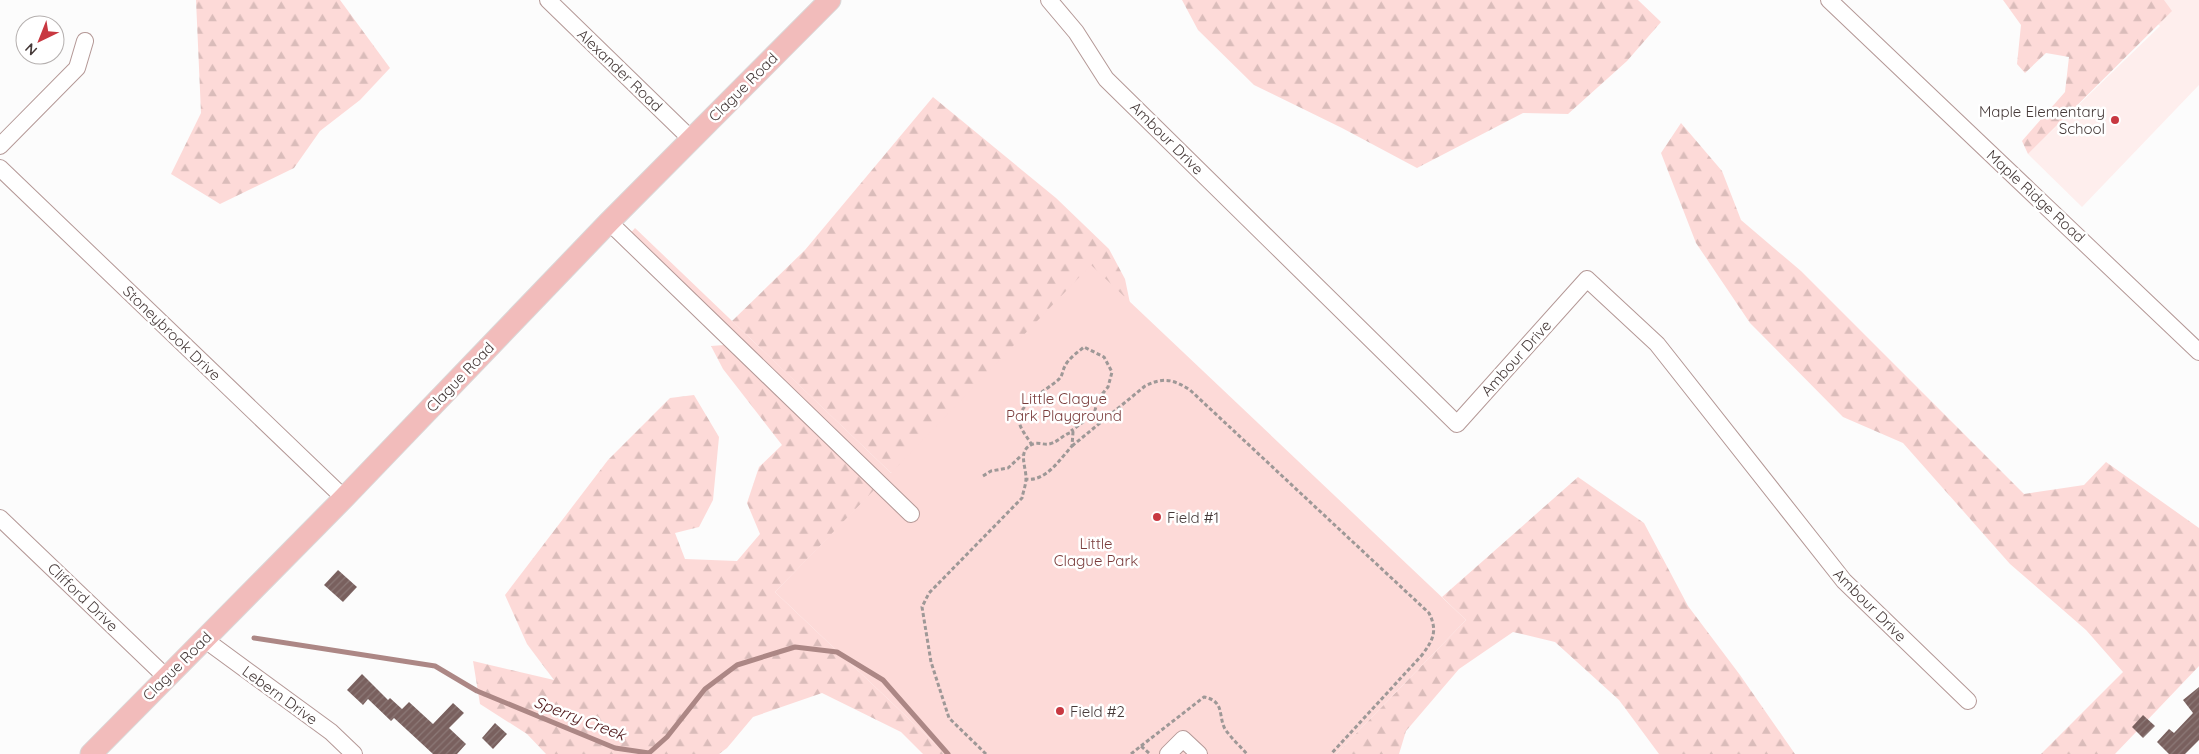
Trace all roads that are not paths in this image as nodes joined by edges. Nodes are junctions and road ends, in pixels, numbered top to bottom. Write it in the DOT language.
graph roads {
  1 [pos="548,0"];
  2 [pos="830,0"];
  3 [pos="1049,0"];
  4 [pos="1829,0"];
  5 [pos="85,41"];
  6 [pos="691,139"];
  7 [pos="0,146"];
  8 [pos="0,168"];
  9 [pos="609,222"];
  10 [pos="2199,352"];
  11 [pos="344,498"];
  12 [pos="911,514"];
  13 [pos="0,518"];
  14 [pos="204,639"];
  15 [pos="166,677"];
  16 [pos="1968,701"];
  17 [pos="91,754"];
  18 [pos="354,754"];
  19 [pos="1168,754"];
  20 [pos="1199,754"];
  1 -- 6 [label="street, Alexander Road"];
  2 -- 6 [label="main road, Clague Road"];
  3 -- 16 [label="street, Ambour Drive"];
  4 -- 10 [label="street, Maple Ridge Road"];
  5 -- 7 [label="street"];
  6 -- 9 [label="main road, Clague Road"];
  8 -- 11 [label="street, Stoneybrook Drive"];
  9 -- 11 [label="main road, Clague Road"];
  9 -- 12 [label="street"];
  11 -- 14 [label="main road, Clague Road"];
  13 -- 15 [label="street, Clifford Drive"];
  14 -- 15 [label="main road, Clague Road"];
  14 -- 18 [label="street, Lebern Drive"];
  15 -- 17 [label="main road, Clague Road"];
  19 -- 20 [label="street"];
}
